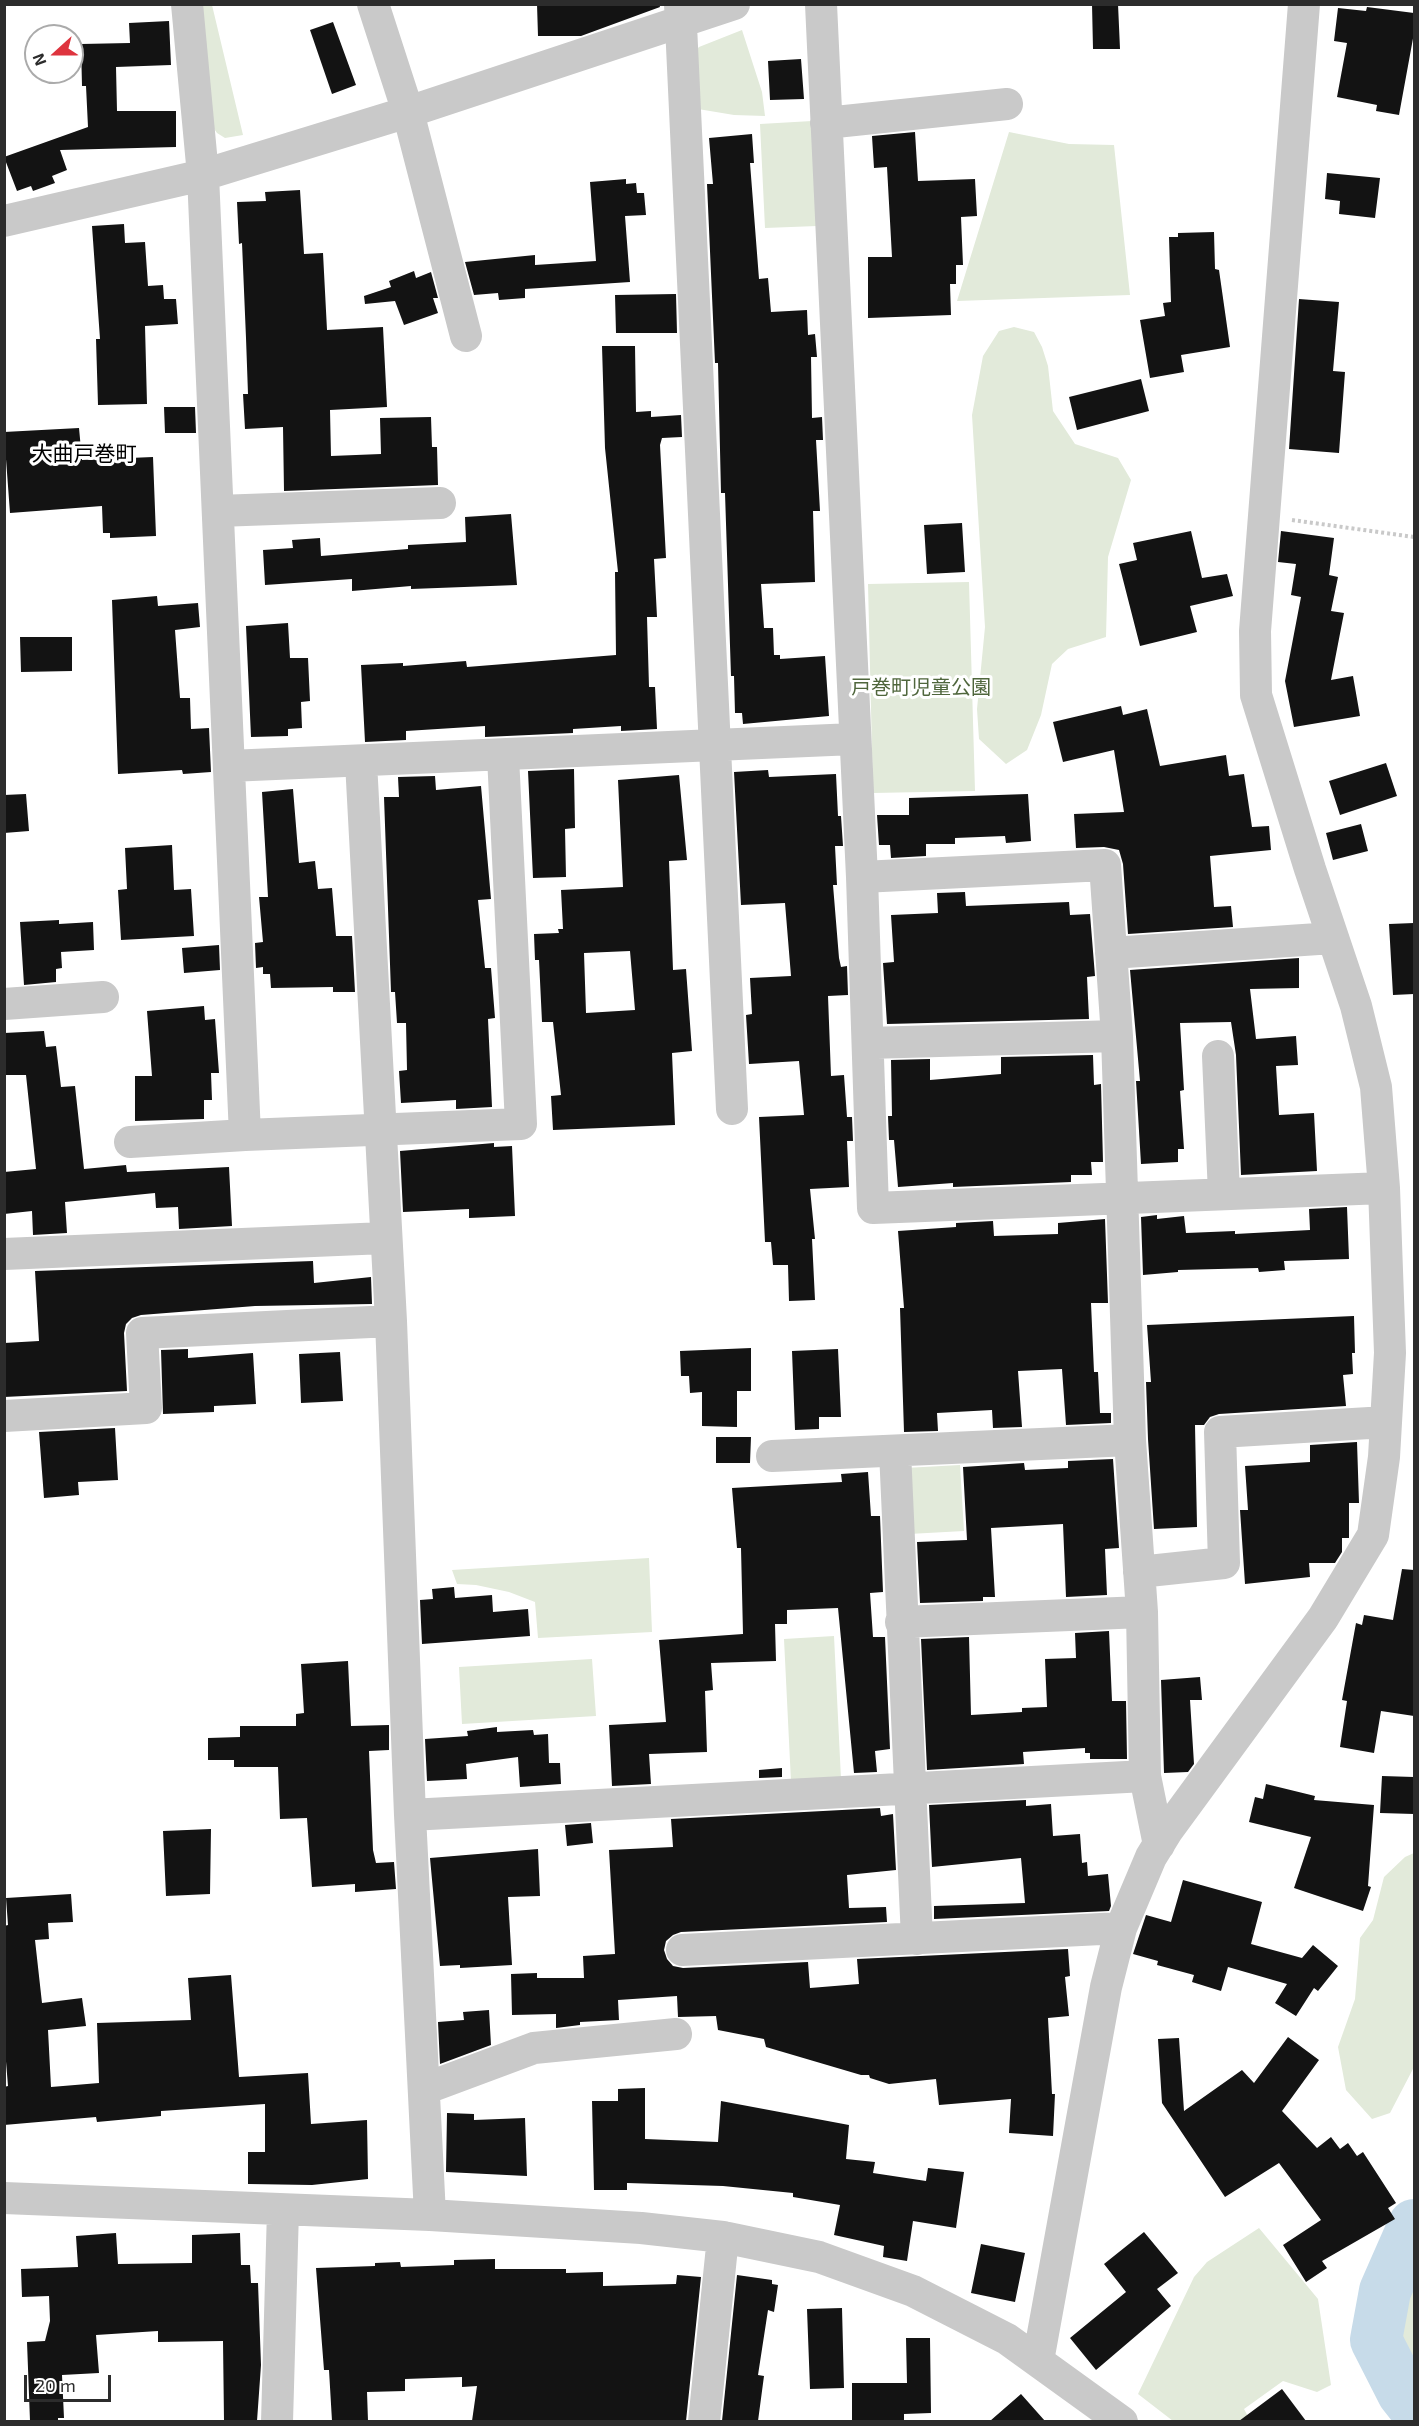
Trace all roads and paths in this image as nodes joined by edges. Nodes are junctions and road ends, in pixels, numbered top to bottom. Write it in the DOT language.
graph roads {
  1 [pos="187,4"];
  2 [pos="373,4"];
  3 [pos="734,4"];
  4 [pos="821,4"];
  5 [pos="1304,4"];
  6 [pos="681,13"];
  7 [pos="1007,104"];
  8 [pos="408,112"];
  9 [pos="826,123"];
  10 [pos="203,175"];
  11 [pos="4,221"];
  12 [pos="466,336"];
  13 [pos="440,503"];
  14 [pos="218,511"];
  15 [pos="1264,516"];
  16 [pos="1414,537"];
  17 [pos="854,739"];
  18 [pos="715,746"];
  19 [pos="503,756"];
  20 [pos="361,762"];
  21 [pos="229,766"];
  22 [pos="862,877"];
  23 [pos="1333,938"];
  24 [pos="1111,953"];
  25 [pos="104,997"];
  26 [pos="4,1004"];
  27 [pos="1117,1036"];
  28 [pos="868,1043"];
  29 [pos="1218,1056"];
  30 [pos="732,1109"];
  31 [pos="379,1132"];
  32 [pos="245,1135"];
  33 [pos="130,1142"];
  34 [pos="1384,1188"];
  35 [pos="1224,1194"];
  36 [pos="1124,1198"];
  37 [pos="386,1238"];
  38 [pos="4,1254"];
  39 [pos="391,1321"];
  40 [pos="4,1416"];
  41 [pos="1386,1422"];
  42 [pos="1130,1440"];
  43 [pos="895,1451"];
  44 [pos="772,1456"];
  45 [pos="1139,1572"];
  46 [pos="1142,1612"];
  47 [pos="901,1622"];
  48 [pos="1145,1776"];
  49 [pos="910,1788"];
  50 [pos="410,1815"];
  51 [pos="1160,1845"];
  52 [pos="1121,1928"];
  53 [pos="917,1939"];
  54 [pos="682,1950"];
  55 [pos="676,2034"];
  56 [pos="424,2089"];
  57 [pos="4,2198"];
  58 [pos="283,2210"];
  59 [pos="430,2215"];
  60 [pos="723,2237"];
  61 [pos="1038,2361"];
  62 [pos="277,2421"];
  63 [pos="704,2421"];
  64 [pos="1122,2421"];
  1 -- 10 [label="street"];
  2 -- 8 [label="street"];
  3 -- 6 [label="street"];
  4 -- 9 [label="street"];
  5 -- 15 [label="street"];
  6 -- 8 [label="street"];
  6 -- 18 [label="street"];
  7 -- 9 [label="street"];
  8 -- 10 [label="street"];
  8 -- 12 [label="street"];
  9 -- 17 [label="street"];
  10 -- 11 [label="street"];
  10 -- 14 [label="street"];
  13 -- 14 [label="street"];
  14 -- 21 [label="street"];
  15 -- 16 [label="path"];
  15 -- 23 [label="street"];
  17 -- 18 [label="street"];
  17 -- 22 [label="street"];
  18 -- 19 [label="street"];
  18 -- 30 [label="street"];
  19 -- 20 [label="street"];
  19 -- 31 [label="street"];
  20 -- 21 [label="street"];
  20 -- 31 [label="street"];
  21 -- 32 [label="street"];
  22 -- 24 [label="street"];
  22 -- 28 [label="street"];
  23 -- 24 [label="street"];
  23 -- 34 [label="street"];
  24 -- 27 [label="street"];
  25 -- 26 [label="street"];
  27 -- 28 [label="street"];
  27 -- 36 [label="street"];
  28 -- 36 [label="street"];
  29 -- 35 [label="street"];
  31 -- 32 [label="street"];
  31 -- 37 [label="street"];
  32 -- 33 [label="street"];
  34 -- 35 [label="street"];
  34 -- 41 [label="street"];
  35 -- 36 [label="street"];
  36 -- 42 [label="street"];
  37 -- 38 [label="street"];
  37 -- 39 [label="street"];
  39 -- 40 [label="street"];
  39 -- 50 [label="street"];
  41 -- 45 [label="street"];
  41 -- 51 [label="street"];
  42 -- 43 [label="street"];
  42 -- 45 [label="street"];
  43 -- 44 [label="street"];
  43 -- 47 [label="street"];
  45 -- 46 [label="street"];
  46 -- 47 [label="street"];
  46 -- 48 [label="street"];
  47 -- 49 [label="street"];
  48 -- 49 [label="street"];
  48 -- 51 [label="street"];
  49 -- 50 [label="street"];
  49 -- 53 [label="street"];
  50 -- 56 [label="street"];
  51 -- 52 [label="street"];
  52 -- 53 [label="street"];
  52 -- 61 [label="street"];
  53 -- 54 [label="street"];
  55 -- 56 [label="street"];
  56 -- 59 [label="street"];
  57 -- 58 [label="street"];
  58 -- 59 [label="street"];
  58 -- 62 [label="street"];
  59 -- 60 [label="street"];
  60 -- 61 [label="street"];
  60 -- 63 [label="street"];
  61 -- 64 [label="street"];
}
